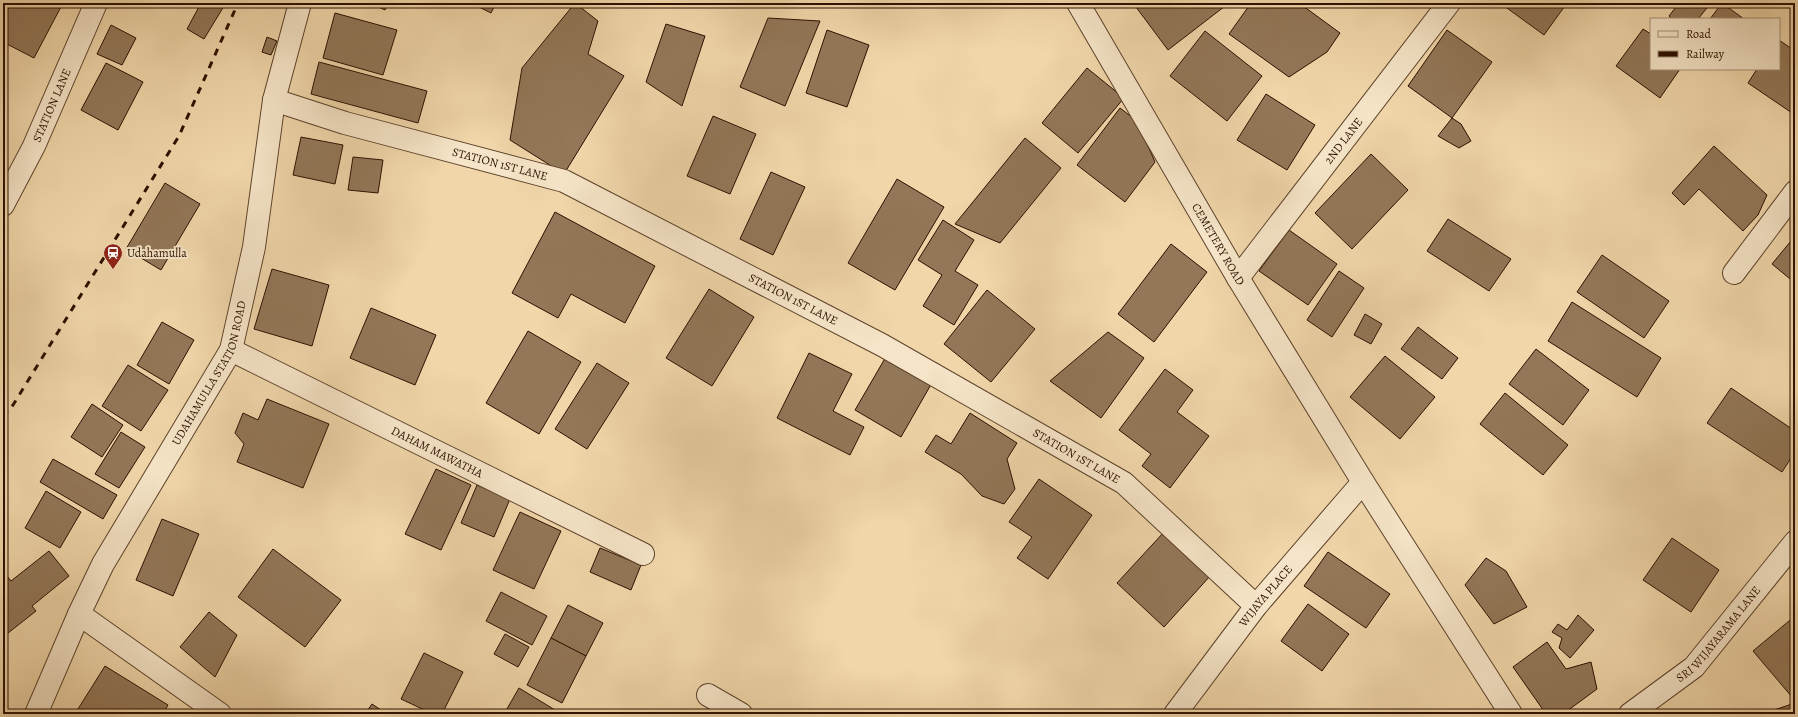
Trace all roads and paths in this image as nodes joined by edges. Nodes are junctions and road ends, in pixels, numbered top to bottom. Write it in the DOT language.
graph roads {
  1 [pos="96,3"];
  2 [pos="300,3"];
  3 [pos="1078,3"];
  4 [pos="1449,3"];
  5 [pos="274,100"];
  6 [pos="1795,192"];
  7 [pos="3,205"];
  8 [pos="1734,273"];
  9 [pos="1238,278"];
  10 [pos="231,350"];
  11 [pos="1362,482"];
  12 [pos="1795,542"];
  13 [pos="643,554"];
  14 [pos="1256,606"];
  15 [pos="79,614"];
  16 [pos="708,695"];
  17 [pos="36,714"];
  18 [pos="220,714"];
  19 [pos="741,714"];
  20 [pos="1175,714"];
  21 [pos="1512,714"];
  22 [pos="1630,714"];
  1 -- 7 [label="street, STATION LANE"];
  2 -- 5 [label="street, UDAHAMULLA STATION ROAD"];
  3 -- 9 [label="street, CEMETERY ROAD"];
  4 -- 9 [label="street, 2ND LANE"];
  5 -- 10 [label="street, UDAHAMULLA STATION ROAD"];
  5 -- 14 [label="street, STATION 1ST LANE"];
  6 -- 8 [label="street"];
  9 -- 11 [label="street, CEMETERY ROAD"];
  10 -- 13 [label="street, DAHAM MAWATHA"];
  10 -- 15 [label="street, UDAHAMULLA STATION ROAD"];
  11 -- 14 [label="street, WIJAYA PLACE"];
  11 -- 21 [label="street, CEMETERY ROAD"];
  12 -- 22 [label="street, SRI WIJAYARAMA LANE"];
  14 -- 20 [label="street, WIJAYA PLACE"];
  15 -- 17 [label="street, UDAHAMULLA STATION ROAD"];
  15 -- 18 [label="street"];
  16 -- 19 [label="street"];
}
